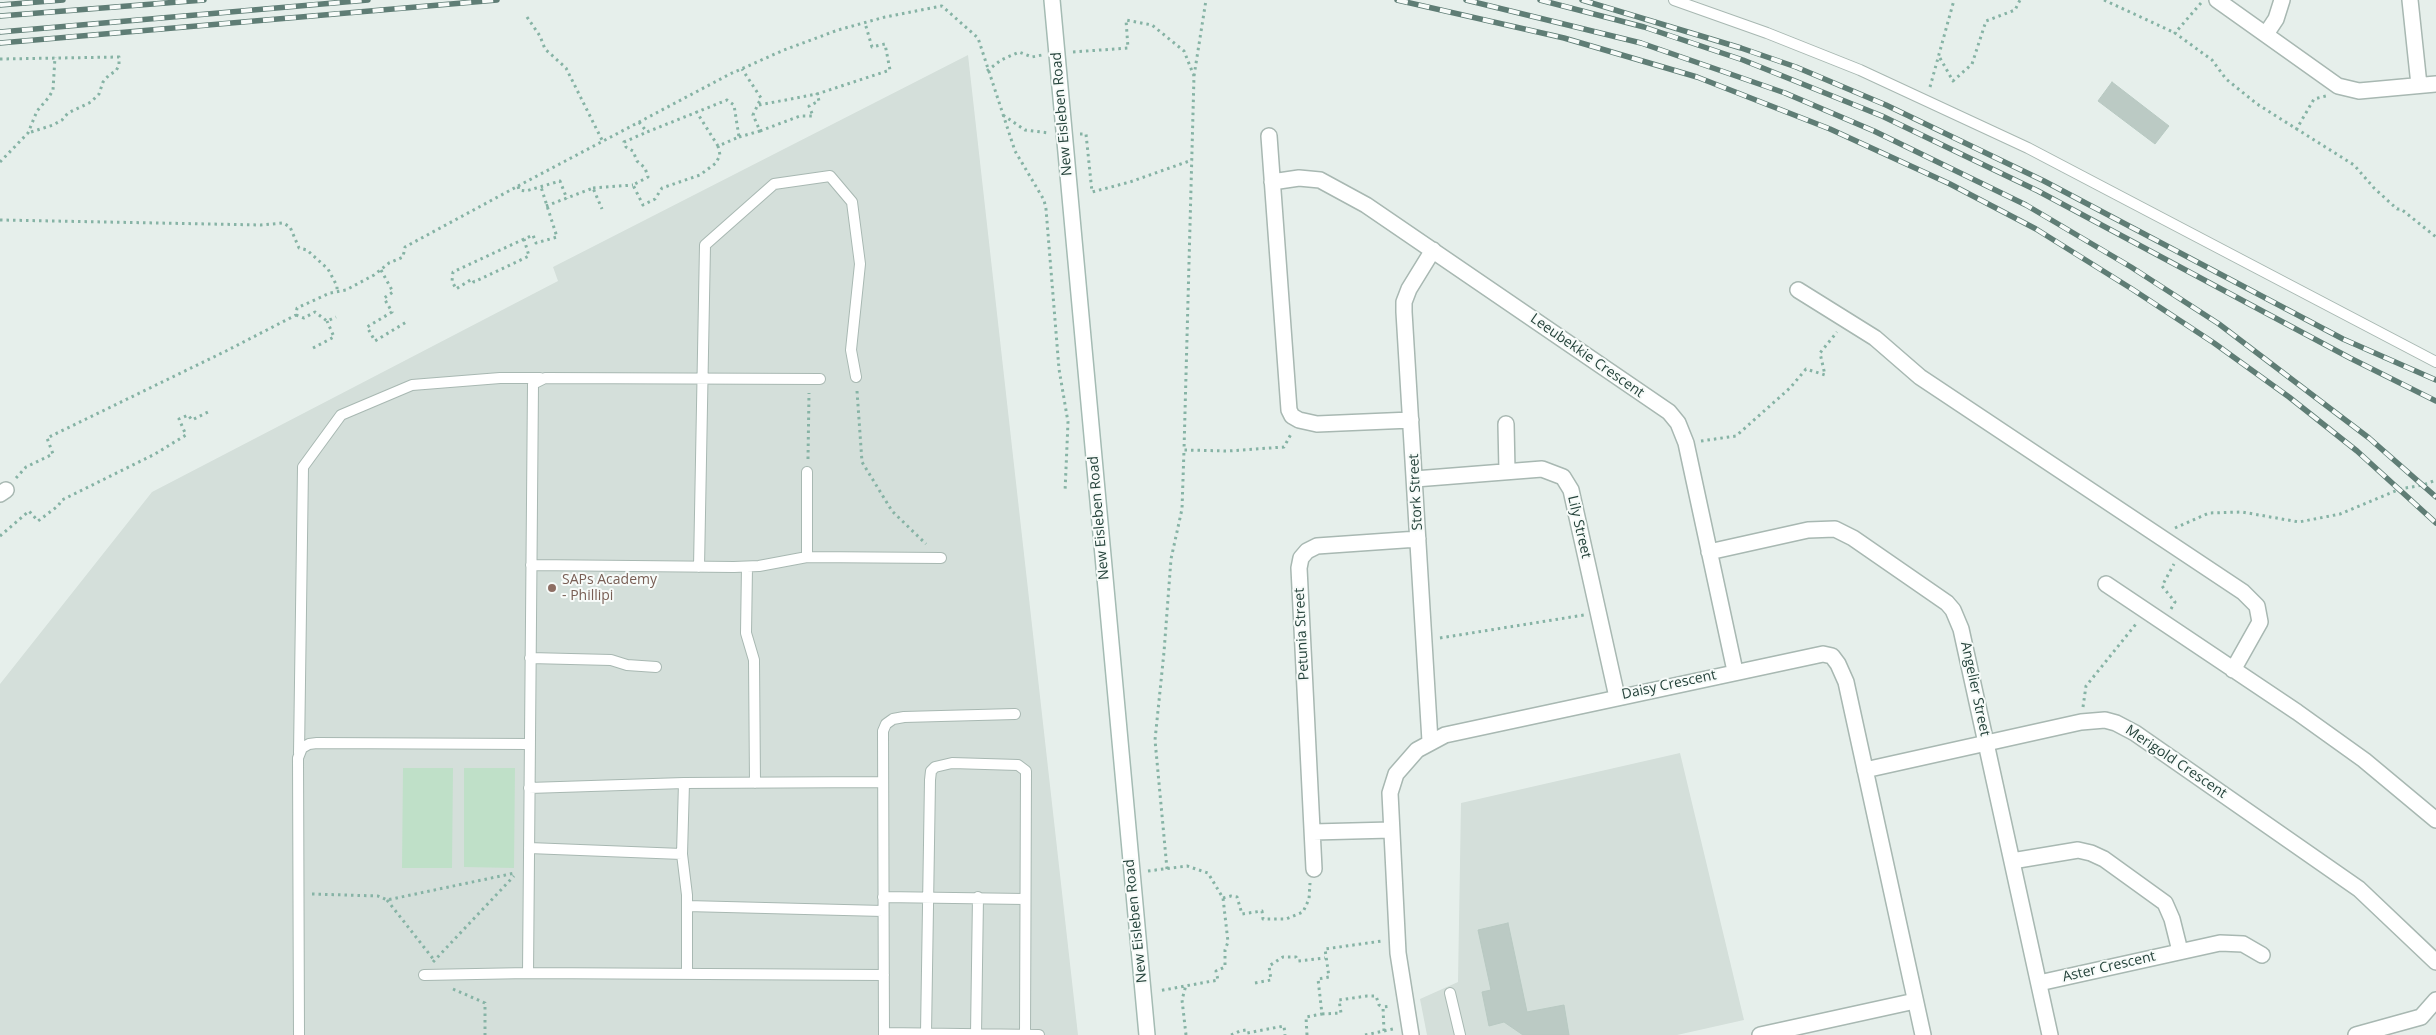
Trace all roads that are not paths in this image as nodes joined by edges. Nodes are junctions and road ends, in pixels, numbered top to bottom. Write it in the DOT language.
graph roads {
  1 [pos="1052,0"];
  2 [pos="1674,0"];
  3 [pos="2217,0"];
  4 [pos="2282,0"];
  5 [pos="2410,0"];
  6 [pos="2266,34"];
  7 [pos="2436,84"];
  8 [pos="2419,85"];
  9 [pos="1269,136"];
  10 [pos="1272,182"];
  11 [pos="1434,250"];
  12 [pos="1798,290"];
  13 [pos="2436,362"];
  14 [pos="856,377"];
  15 [pos="540,378"];
  16 [pos="703,378"];
  17 [pos="820,379"];
  18 [pos="1411,420"];
  19 [pos="1506,424"];
  20 [pos="1507,471"];
  21 [pos="807,472"];
  22 [pos="1415,479"];
  23 [pos="1418,539"];
  24 [pos="1709,552"];
  25 [pos="807,557"];
  26 [pos="941,558"];
  27 [pos="531,565"];
  28 [pos="699,567"];
  29 [pos="747,567"];
  30 [pos="2106,584"];
  31 [pos="530,658"];
  32 [pos="656,667"];
  33 [pos="2233,670"];
  34 [pos="1735,671"];
  35 [pos="1617,697"];
  36 [pos="1015,714"];
  37 [pos="1430,741"];
  38 [pos="1987,743"];
  39 [pos="530,744"];
  40 [pos="299,753"];
  41 [pos="1865,770"];
  42 [pos="882,782"];
  43 [pos="684,783"];
  44 [pos="755,783"];
  45 [pos="529,788"];
  46 [pos="2436,820"];
  47 [pos="1391,830"];
  48 [pos="1313,832"];
  49 [pos="529,848"];
  50 [pos="682,854"];
  51 [pos="2012,861"];
  52 [pos="1314,869"];
  53 [pos="883,897"];
  54 [pos="928,897"];
  55 [pos="978,897"];
  56 [pos="1025,899"];
  57 [pos="687,906"];
  58 [pos="883,911"];
  59 [pos="2180,951"];
  60 [pos="2262,955"];
  61 [pos="2436,962"];
  62 [pos="528,973"];
  63 [pos="687,974"];
  64 [pos="424,975"];
  65 [pos="884,975"];
  66 [pos="2039,983"];
  67 [pos="1450,993"];
  68 [pos="2436,1000"];
  69 [pos="1915,1001"];
  70 [pos="1411,1031"];
  71 [pos="926,1033"];
  72 [pos="884,1034"];
  73 [pos="976,1034"];
  74 [pos="299,1035"];
  75 [pos="1025,1035"];
  76 [pos="1039,1035"];
  77 [pos="1147,1035"];
  78 [pos="1460,1035"];
  79 [pos="1760,1035"];
  80 [pos="1923,1035"];
  81 [pos="2050,1035"];
  82 [pos="2356,1035"];
  1 -- 77 [label="street, New Eisleben Road"];
  2 -- 13 [label="lane"];
  3 -- 6 [label="street"];
  4 -- 6 [label="street"];
  5 -- 8 [label="street"];
  6 -- 8 [label="street"];
  7 -- 8 [label="street"];
  9 -- 10 [label="street"];
  10 -- 11 [label="street, Leeubekkie Crescent"];
  10 -- 18 [label="street"];
  11 -- 18 [label="street, Stork Street"];
  11 -- 24 [label="street, Leeubekkie Crescent"];
  12 -- 33 [label="street"];
  14 -- 16 [label="lane"];
  15 -- 16 [label="lane"];
  15 -- 27 [label="lane"];
  15 -- 40 [label="lane"];
  16 -- 17 [label="lane"];
  16 -- 28 [label="lane"];
  18 -- 22 [label="street, Stork Street"];
  19 -- 20 [label="street"];
  20 -- 22 [label="street, Lily Street"];
  20 -- 35 [label="street, Lily Street"];
  21 -- 25 [label="lane"];
  22 -- 23 [label="street, Stork Street"];
  23 -- 37 [label="street, Stork Street"];
  23 -- 48 [label="street, Petunia Street"];
  24 -- 34 [label="street, Leeubekkie Crescent"];
  24 -- 38 [label="street, Angelier Street"];
  25 -- 26 [label="lane"];
  25 -- 29 [label="lane"];
  27 -- 28 [label="lane"];
  27 -- 31 [label="lane"];
  28 -- 29 [label="lane"];
  29 -- 44 [label="lane"];
  30 -- 33 [label="street"];
  31 -- 32 [label="lane"];
  31 -- 39 [label="lane"];
  33 -- 46 [label="street"];
  34 -- 35 [label="street, Daisy Crescent"];
  34 -- 41 [label="street, Daisy Crescent"];
  35 -- 37 [label="street, Daisy Crescent"];
  36 -- 42 [label="lane"];
  37 -- 47 [label="street, Daisy Crescent"];
  38 -- 41 [label="street, Merigold Crescent"];
  38 -- 51 [label="street, Angelier Street"];
  38 -- 61 [label="street, Merigold Crescent"];
  39 -- 40 [label="lane"];
  39 -- 45 [label="lane"];
  40 -- 74 [label="lane"];
  41 -- 69 [label="street, Daisy Crescent"];
  42 -- 44 [label="lane"];
  42 -- 53 [label="lane"];
  43 -- 44 [label="lane"];
  43 -- 45 [label="lane"];
  43 -- 50 [label="lane"];
  45 -- 49 [label="lane"];
  47 -- 48 [label="street"];
  47 -- 70 [label="street, Daisy Crescent"];
  48 -- 52 [label="street, Petunia Street"];
  49 -- 50 [label="lane"];
  49 -- 62 [label="lane"];
  50 -- 57 [label="lane"];
  51 -- 59 [label="street"];
  51 -- 66 [label="street, Angelier Street"];
  53 -- 54 [label="lane"];
  53 -- 58 [label="lane"];
  54 -- 55 [label="lane"];
  54 -- 56 [label="lane"];
  54 -- 71 [label="lane"];
  55 -- 56 [label="lane"];
  55 -- 73 [label="lane"];
  56 -- 75 [label="lane"];
  57 -- 58 [label="lane"];
  57 -- 63 [label="lane"];
  58 -- 65 [label="lane"];
  59 -- 60 [label="street, Aster Crescent"];
  59 -- 66 [label="street, Aster Crescent"];
  62 -- 63 [label="lane"];
  62 -- 64 [label="lane"];
  63 -- 65 [label="lane"];
  65 -- 72 [label="lane"];
  66 -- 81 [label="street, Angelier Street"];
  67 -- 78 [label="lane"];
  68 -- 82 [label="street"];
  69 -- 79 [label="street"];
  69 -- 80 [label="street, Daisy Crescent"];
  71 -- 72 [label="lane"];
  71 -- 73 [label="lane"];
  73 -- 75 [label="lane"];
  75 -- 76 [label="lane"];
}
